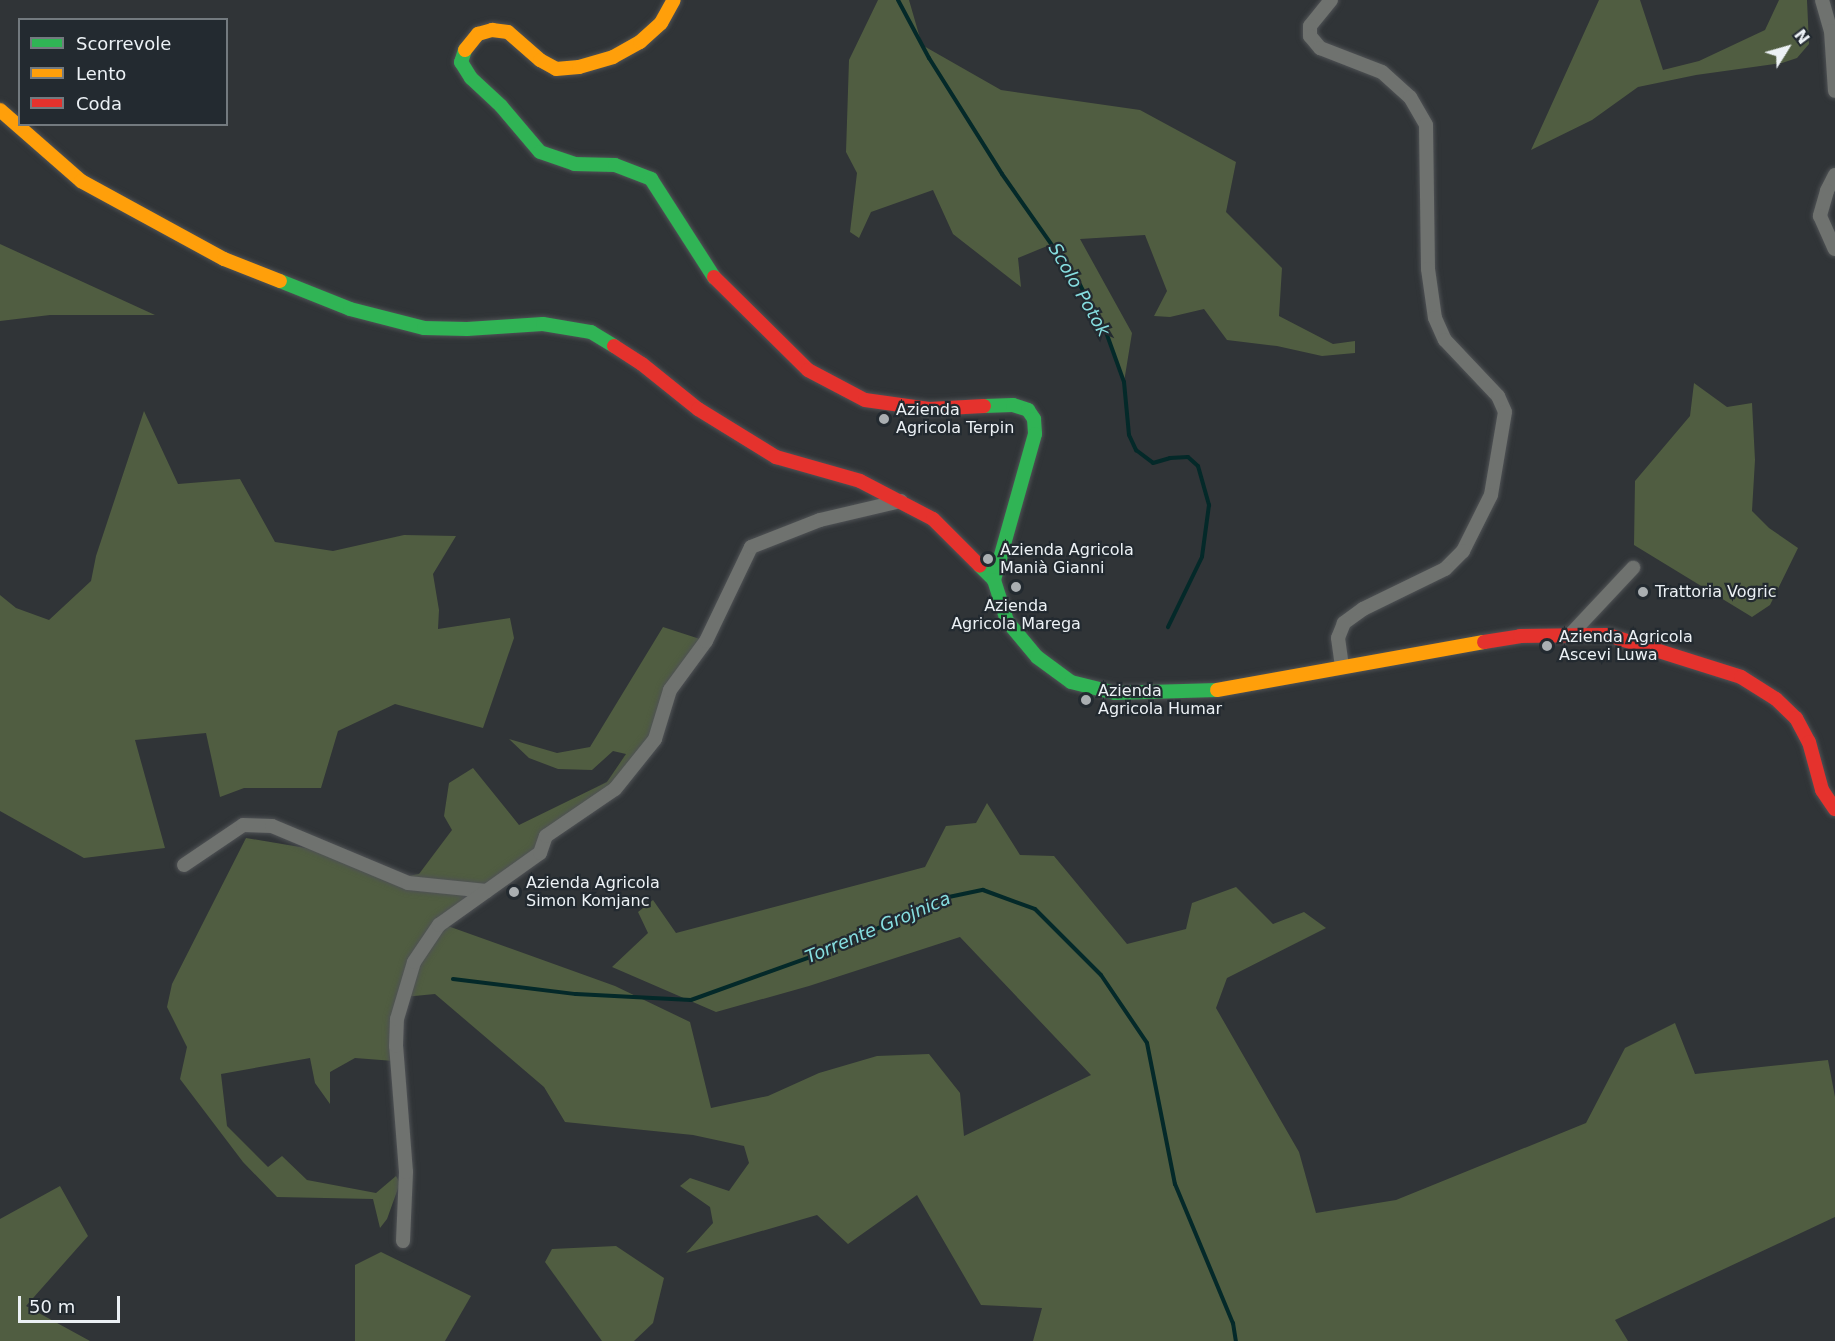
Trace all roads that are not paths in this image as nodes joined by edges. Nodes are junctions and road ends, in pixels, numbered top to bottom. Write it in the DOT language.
graph roads {
  1 [pos="674,0"];
  2 [pos="1331,0"];
  3 [pos="1822,0"];
  4 [pos="1835,91"];
  5 [pos="0,110"];
  6 [pos="18,126"];
  7 [pos="18,126"];
  8 [pos="1835,175"];
  9 [pos="1835,249"];
  10 [pos="902,501"];
  11 [pos="1633,568"];
  12 [pos="994,580"];
  13 [pos="1571,634"];
  14 [pos="1342,668"];
  15 [pos="1835,809"];
  16 [pos="184,865"];
  17 [pos="486,891"];
  18 [pos="404,1241"];
  1 -- 12 [label="street"];
  2 -- 14 [label="street"];
  3 -- 4 [label="street"];
  5 -- 7 [label="street"];
  6 -- 10 [label="street"];
  8 -- 9 [label="street"];
  10 -- 12 [label="street"];
  10 -- 17 [label="street"];
  11 -- 13 [label="street"];
  12 -- 14 [label="street"];
  13 -- 14 [label="street"];
  13 -- 15 [label="street"];
  16 -- 17 [label="street"];
  17 -- 18 [label="street"];
}
